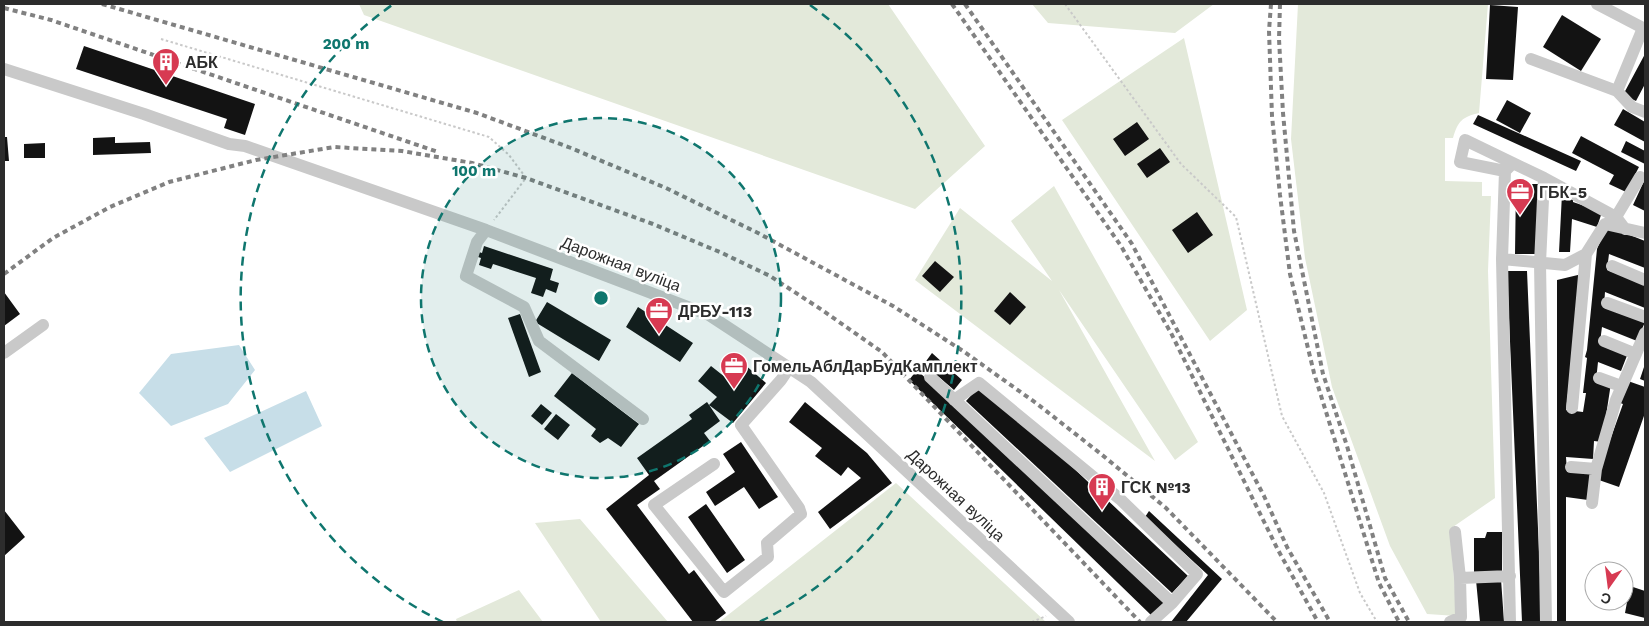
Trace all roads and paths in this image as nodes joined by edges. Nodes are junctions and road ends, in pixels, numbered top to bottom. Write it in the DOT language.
graph roads {
  1 [pos="1065,4"];
  2 [pos="1597,4"];
  3 [pos="161,39"];
  4 [pos="1531,59"];
  5 [pos="4,69"];
  6 [pos="1617,91"];
  7 [pos="1645,112"];
  8 [pos="1640,177"];
  9 [pos="1544,178"];
  10 [pos="1616,216"];
  11 [pos="1625,229"];
  12 [pos="486,230"];
  13 [pos="1645,232"];
  14 [pos="1586,254"];
  15 [pos="1502,260"];
  16 [pos="1540,263"];
  17 [pos="1612,266"];
  18 [pos="1645,280"];
  19 [pos="1607,303"];
  20 [pos="1645,317"];
  21 [pos="43,325"];
  22 [pos="1645,334"];
  23 [pos="1604,342"];
  24 [pos="4,353"];
  25 [pos="1636,354"];
  26 [pos="790,368"];
  27 [pos="930,377"];
  28 [pos="1599,378"];
  29 [pos="1621,386"];
  30 [pos="954,400"];
  31 [pos="1572,408"];
  32 [pos="643,419"];
  33 [pos="714,464"];
  34 [pos="1571,467"];
  35 [pos="1596,469"];
  36 [pos="1592,503"];
  37 [pos="1455,532"];
  38 [pos="1510,576"];
  39 [pos="1460,578"];
  40 [pos="1172,604"];
  41 [pos="1069,622"];
  42 [pos="1151,622"];
  43 [pos="1378,622"];
  44 [pos="1450,622"];
  45 [pos="1510,622"];
  46 [pos="1546,622"];
  1 -- 43 [label="path"];
  2 -- 6 [label="street"];
  3 -- 12 [label="path"];
  4 -- 6 [label="street"];
  5 -- 12 [label="street, Дарожная вуліца"];
  6 -- 7 [label="street"];
  8 -- 10 [label="street"];
  9 -- 10 [label="street"];
  9 -- 15 [label="street"];
  9 -- 16 [label="street"];
  10 -- 11 [label="street"];
  11 -- 13 [label="street"];
  11 -- 14 [label="street"];
  12 -- 26 [label="street, Дарожная вуліца"];
  12 -- 32 [label="street"];
  14 -- 16 [label="street"];
  14 -- 31 [label="street"];
  15 -- 16 [label="street"];
  15 -- 38 [label="street"];
  16 -- 46 [label="street"];
  17 -- 18 [label="street"];
  19 -- 20 [label="street"];
  21 -- 24 [label="street"];
  22 -- 25 [label="street"];
  23 -- 25 [label="street"];
  25 -- 29 [label="street"];
  26 -- 33 [label="street"];
  26 -- 41 [label="street, Дарожная вуліца"];
  27 -- 30 [label="street"];
  28 -- 29 [label="street"];
  29 -- 35 [label="street"];
  30 -- 40 [label="street"];
  30 -- 40 [label="street"];
  34 -- 35 [label="street"];
  35 -- 36 [label="street"];
  37 -- 39 [label="street"];
  38 -- 39 [label="street"];
  38 -- 45 [label="street"];
  39 -- 44 [label="street"];
  40 -- 42 [label="street"];
}
